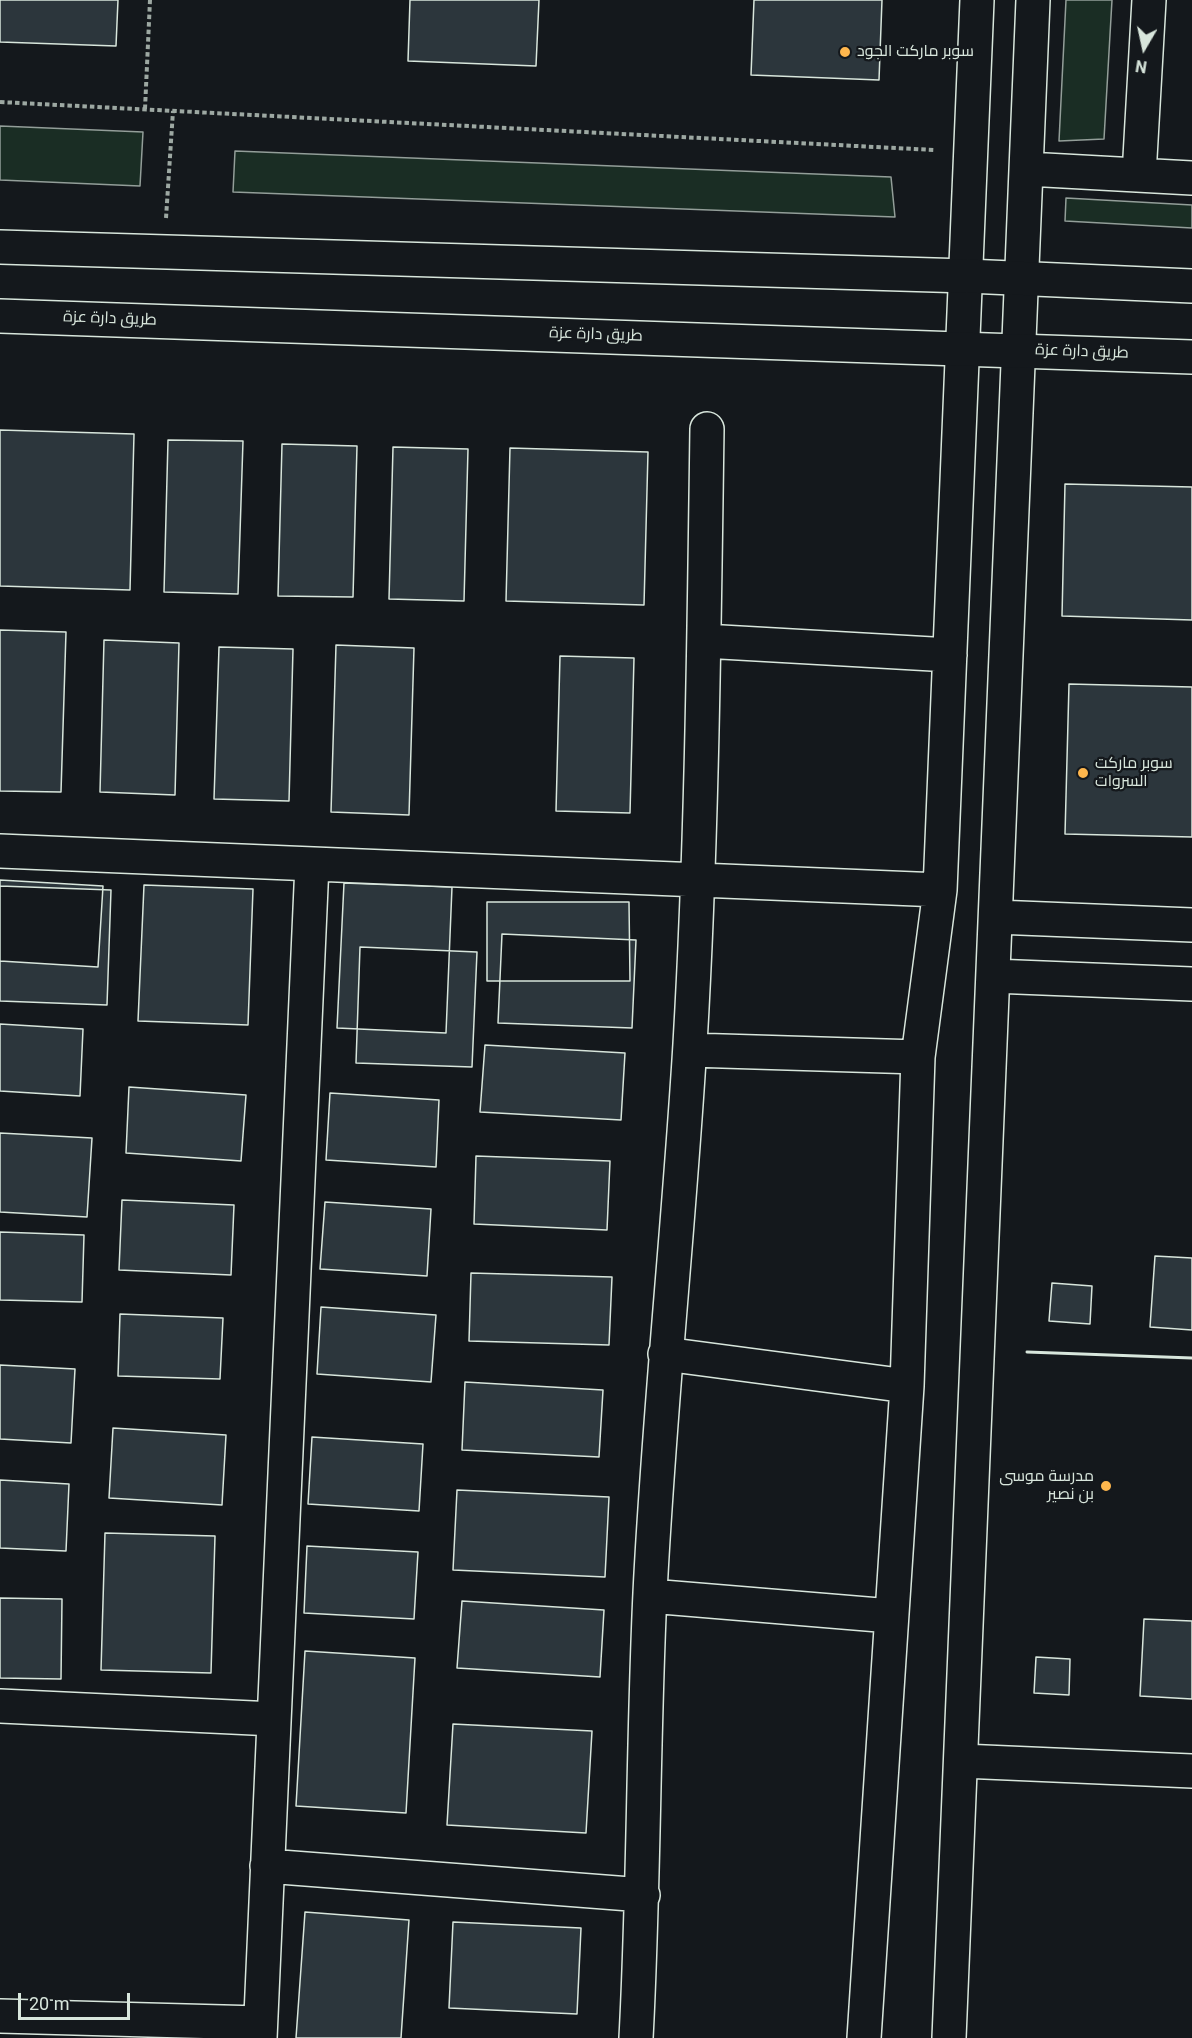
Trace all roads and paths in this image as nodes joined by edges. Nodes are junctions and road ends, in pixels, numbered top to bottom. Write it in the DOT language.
graph roads {
  1 [pos="150,0"];
  2 [pos="977,0"];
  3 [pos="1033,0"];
  4 [pos="1149,0"];
  5 [pos="0,102"];
  6 [pos="145,109"];
  7 [pos="173,111"];
  8 [pos="971,152"];
  9 [pos="1027,169"];
  10 [pos="1139,175"];
  11 [pos="1192,178"];
  12 [pos="0,247"];
  13 [pos="163,251"];
  14 [pos="967,276"];
  15 [pos="1023,278"];
  16 [pos="1192,286"];
  17 [pos="0,316"];
  18 [pos="964,347"];
  19 [pos="1020,350"];
  20 [pos="1192,357"];
  21 [pos="707,429"];
  22 [pos="704,641"];
  23 [pos="950,655"];
  24 [pos="0,851"];
  25 [pos="312,864"];
  26 [pos="699,880"];
  27 [pos="940,890"];
  28 [pos="996,917"];
  29 [pos="1192,925"];
  30 [pos="993,975"];
  31 [pos="1192,984"];
  32 [pos="690,1050"];
  33 [pos="918,1057"];
  34 [pos="664,1354"];
  35 [pos="907,1386"];
  36 [pos="650,1596"];
  37 [pos="891,1616"];
  38 [pos="0,1706"];
  39 [pos="274,1719"];
  40 [pos="962,1761"];
  41 [pos="1192,1771"];
  42 [pos="267,1866"];
  43 [pos="644,1895"];
  44 [pos="0,2016"];
  45 [pos="260,2031"];
  46 [pos="636,2038"];
  47 [pos="864,2038"];
  48 [pos="949,2038"];
  1 -- 6 [label="path"];
  2 -- 8 [label="street"];
  3 -- 9 [label="street"];
  4 -- 10 [label="street"];
  5 -- 6 [label="path"];
  6 -- 7 [label="path"];
  7 -- 8 [label="path"];
  7 -- 13 [label="path"];
  8 -- 14 [label="street"];
  9 -- 10 [label="street"];
  9 -- 15 [label="street"];
  10 -- 11 [label="street"];
  12 -- 13 [label="street"];
  13 -- 14 [label="street"];
  14 -- 15 [label="street"];
  14 -- 18 [label="street"];
  15 -- 16 [label="street"];
  15 -- 19 [label="street"];
  17 -- 18 [label="street, طريق دارة عزة"];
  18 -- 19 [label="street, طريق دارة عزة"];
  18 -- 23 [label="street"];
  19 -- 20 [label="street, طريق دارة عزة"];
  19 -- 28 [label="street"];
  21 -- 22 [label="street"];
  22 -- 23 [label="street"];
  22 -- 26 [label="street"];
  23 -- 27 [label="street"];
  24 -- 25 [label="street"];
  25 -- 26 [label="street"];
  25 -- 39 [label="street"];
  26 -- 27 [label="street"];
  26 -- 32 [label="street"];
  27 -- 33 [label="street"];
  28 -- 29 [label="street"];
  28 -- 30 [label="street"];
  30 -- 31 [label="street"];
  30 -- 40 [label="street"];
  32 -- 33 [label="street"];
  32 -- 34 [label="street"];
  33 -- 35 [label="street"];
  34 -- 35 [label="street"];
  34 -- 36 [label="street"];
  35 -- 37 [label="street"];
  36 -- 37 [label="street"];
  36 -- 43 [label="street"];
  37 -- 47 [label="street"];
  38 -- 39 [label="street"];
  39 -- 42 [label="street"];
  40 -- 41 [label="street"];
  40 -- 48 [label="street"];
  42 -- 43 [label="street"];
  42 -- 45 [label="street"];
  43 -- 46 [label="street"];
  44 -- 45 [label="street"];
}
